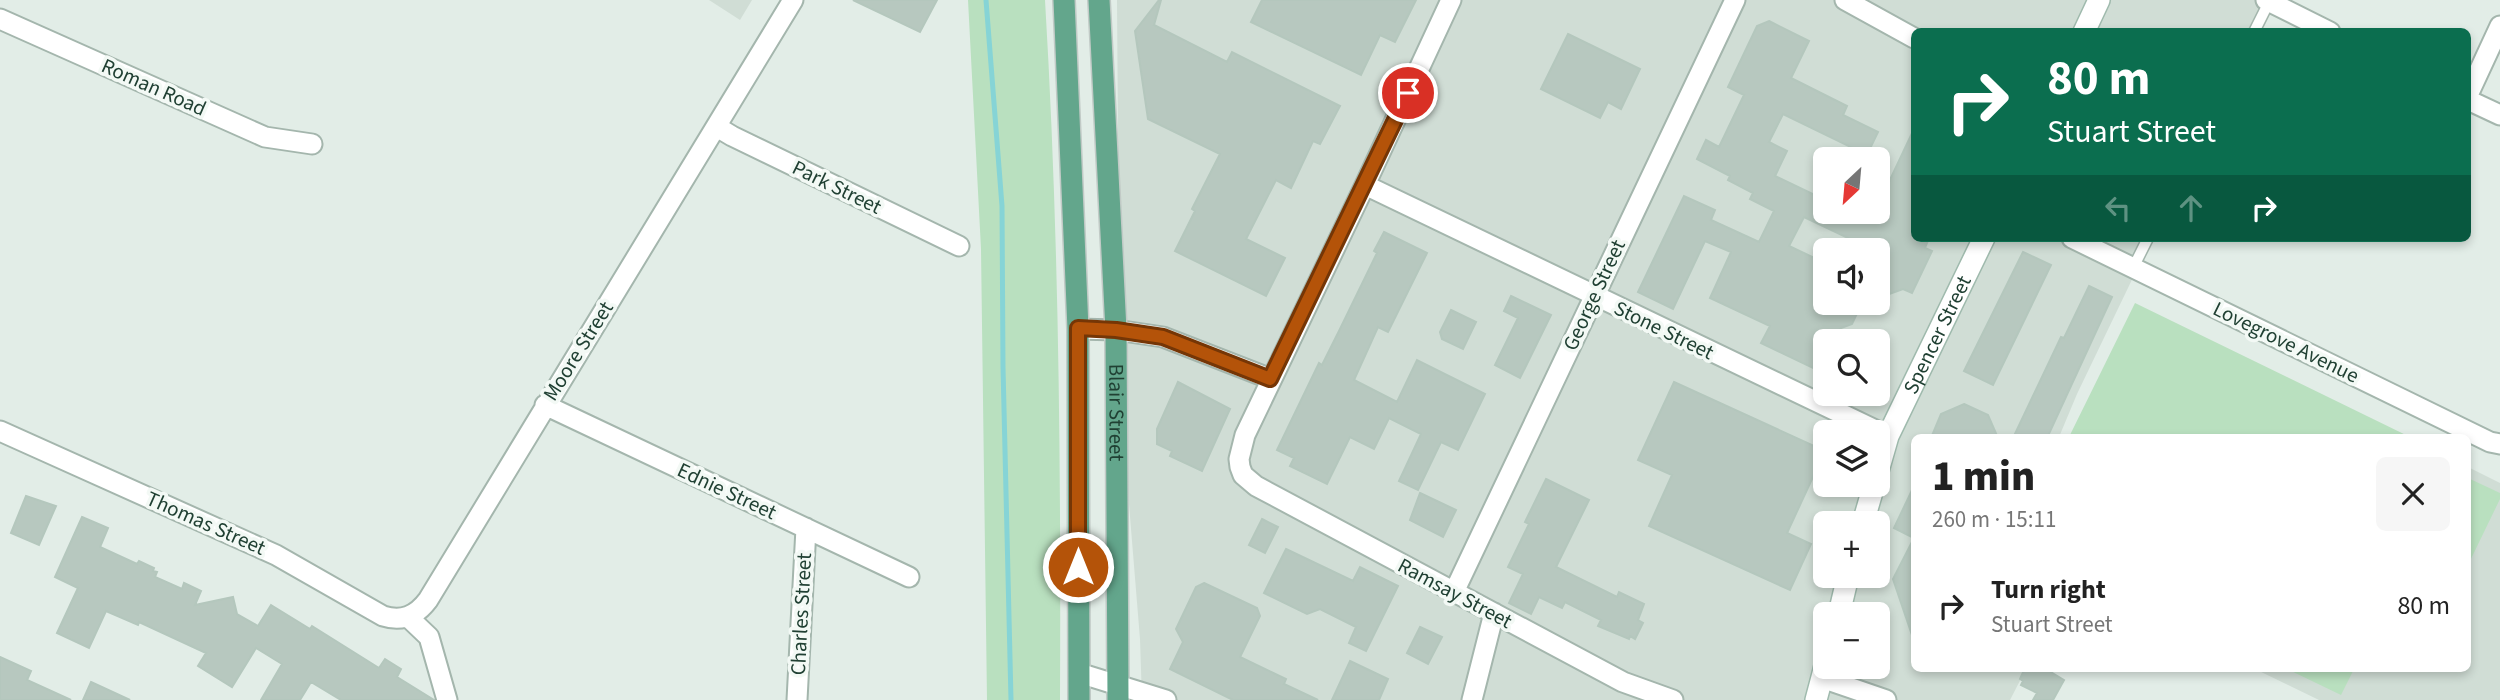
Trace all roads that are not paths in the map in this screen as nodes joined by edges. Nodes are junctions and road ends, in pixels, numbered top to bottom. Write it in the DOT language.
graph roads {
  1 [pos="793,0"];
  2 [pos="1064,0"];
  3 [pos="1099,0"];
  4 [pos="1451,0"];
  5 [pos="1735,0"];
  6 [pos="1845,0"];
  7 [pos="2099,0"];
  8 [pos="2267,1"];
  9 [pos="0,19"];
  10 [pos="2500,26"];
  11 [pos="2086,28"];
  12 [pos="2256,28"];
  13 [pos="2321,28"];
  14 [pos="1911,36"];
  15 [pos="2471,90"];
  16 [pos="2471,99"];
  17 [pos="2500,116"];
  18 [pos="716,127"];
  19 [pos="312,144"];
  20 [pos="1365,185"];
  21 [pos="1986,242"];
  22 [pos="2080,242"];
  23 [pos="2146,242"];
  24 [pos="959,246"];
  25 [pos="2133,268"];
  26 [pos="1593,296"];
  27 [pos="1078,328"];
  28 [pos="1116,330"];
  29 [pos="1270,379"];
  30 [pos="545,405"];
  31 [pos="1854,420"];
  32 [pos="0,431"];
  33 [pos="1890,432"];
  34 [pos="2500,444"];
  35 [pos="806,528"];
  36 [pos="909,577"];
  37 [pos="1454,592"];
  38 [pos="1494,613"];
  39 [pos="408,617"];
  40 [pos="1079,673"];
  41 [pos="1822,679"];
  42 [pos="1840,679"];
  43 [pos="1118,692"];
  44 [pos="447,700"];
  45 [pos="797,700"];
  46 [pos="1079,700"];
  47 [pos="1166,700"];
  48 [pos="1472,700"];
  49 [pos="1673,700"];
  50 [pos="1816,700"];
  51 [pos="1886,700"];
  1 -- 18 [label="street, Moore Street"];
  2 -- 27 [label="main road, Blair Street"];
  3 -- 28 [label="main road, Blair Street"];
  4 -- 20 [label="street"];
  5 -- 26 [label="street, George Street"];
  6 -- 14 [label="street"];
  7 -- 11 [label="main road"];
  8 -- 12 [label="lane"];
  8 -- 13 [label="street"];
  9 -- 19 [label="street, Roman Road"];
  10 -- 15 [label="street"];
  16 -- 17 [label="street"];
  18 -- 24 [label="street, Park Street"];
  18 -- 30 [label="street, Moore Street"];
  20 -- 26 [label="street, Stone Street"];
  20 -- 29 [label="street"];
  21 -- 33 [label="main road, Spencer Street"];
  22 -- 25 [label="street, Lovegrove Avenue"];
  23 -- 25 [label="lane"];
  25 -- 34 [label="street, Lovegrove Avenue"];
  26 -- 31 [label="street, Stone Street"];
  26 -- 37 [label="street, George Street"];
  27 -- 28 [label="street"];
  27 -- 40 [label="main road, Blair Street"];
  28 -- 29 [label="street"];
  28 -- 43 [label="main road, Blair Street"];
  29 -- 37 [label="street, Ramsay Street"];
  30 -- 35 [label="street, Ednie Street"];
  30 -- 39 [label="street, Moore Street"];
  32 -- 39 [label="street, Thomas Street"];
  35 -- 36 [label="street, Ednie Street"];
  35 -- 45 [label="street, Charles Street"];
  37 -- 38 [label="street, Ramsay Street"];
  38 -- 48 [label="street"];
  38 -- 49 [label="street, Ramsay Street"];
  39 -- 44 [label="street"];
  40 -- 43 [label="street"];
  40 -- 46 [label="main road, Blair Street"];
  41 -- 50 [label="main road"];
  42 -- 51 [label="street"];
  43 -- 47 [label="street"];
}
